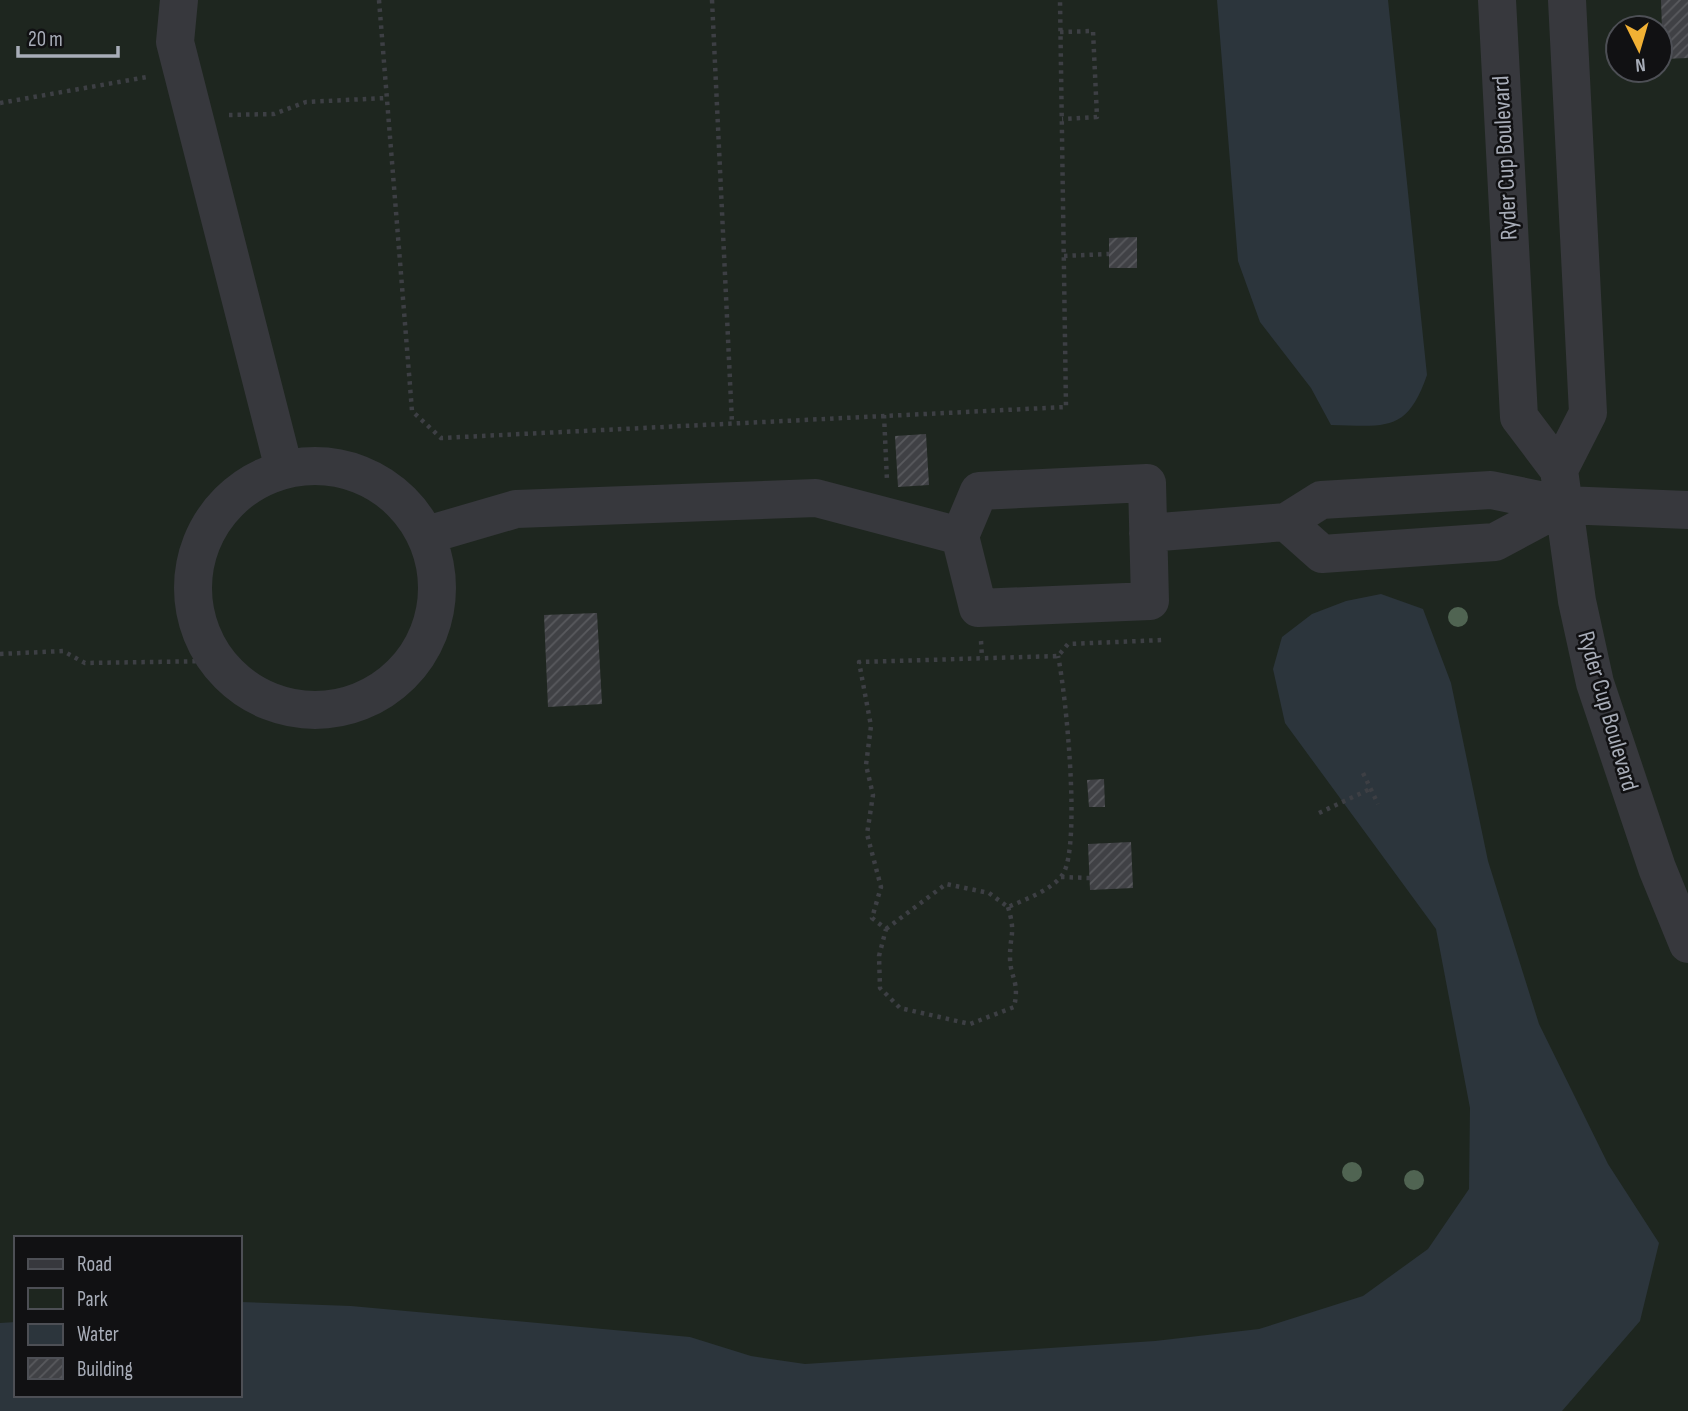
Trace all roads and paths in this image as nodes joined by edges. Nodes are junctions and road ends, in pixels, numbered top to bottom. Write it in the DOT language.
graph roads {
  1 [pos="179,0"];
  2 [pos="379,0"];
  3 [pos="712,0"];
  4 [pos="1060,0"];
  5 [pos="1497,0"];
  6 [pos="1567,0"];
  7 [pos="1060,32"];
  8 [pos="182,71"];
  9 [pos="387,98"];
  10 [pos="0,103"];
  11 [pos="194,116"];
  12 [pos="1062,119"];
  13 [pos="1109,254"];
  14 [pos="1064,256"];
  15 [pos="884,415"];
  16 [pos="732,423"];
  17 [pos="284,469"];
  18 [pos="1562,487"];
  19 [pos="1688,510"];
  20 [pos="889,517"];
  21 [pos="1286,522"];
  22 [pos="1148,533"];
  23 [pos="427,535"];
  24 [pos="960,536"];
  25 [pos="1164,640"];
  26 [pos="0,654"];
  27 [pos="1058,656"];
  28 [pos="216,660"];
  29 [pos="1363,773"];
  30 [pos="1370,789"];
  31 [pos="1378,804"];
  32 [pos="1319,813"];
  33 [pos="1061,877"];
  34 [pos="1090,878"];
  35 [pos="1009,907"];
  36 [pos="886,929"];
  37 [pos="1688,944"];
  1 -- 8 [label="street"];
  2 -- 9 [label="path"];
  3 -- 16 [label="path"];
  4 -- 7 [label="path"];
  5 -- 18 [label="street, Ryder Cup Boulevard"];
  6 -- 18 [label="street"];
  7 -- 12 [label="path"];
  7 -- 12 [label="path"];
  8 -- 10 [label="path"];
  8 -- 11 [label="street"];
  9 -- 11 [label="path"];
  9 -- 16 [label="path"];
  11 -- 17 [label="street"];
  12 -- 14 [label="path"];
  13 -- 14 [label="path"];
  14 -- 15 [label="path"];
  15 -- 16 [label="path"];
  15 -- 20 [label="path"];
  17 -- 23 [label="street"];
  17 -- 28 [label="street"];
  18 -- 19 [label="street"];
  18 -- 21 [label="street"];
  18 -- 21 [label="street"];
  18 -- 37 [label="street, Ryder Cup Boulevard"];
  20 -- 23 [label="street"];
  20 -- 24 [label="street"];
  21 -- 22 [label="street"];
  22 -- 24 [label="street"];
  22 -- 24 [label="street"];
  23 -- 28 [label="street"];
  25 -- 27 [label="path"];
  26 -- 28 [label="path"];
  27 -- 33 [label="path"];
  27 -- 36 [label="path"];
  29 -- 30 [label="path"];
  30 -- 31 [label="path"];
  30 -- 32 [label="path"];
  33 -- 34 [label="path"];
  33 -- 35 [label="path"];
  35 -- 36 [label="path"];
  35 -- 36 [label="path"];
}
